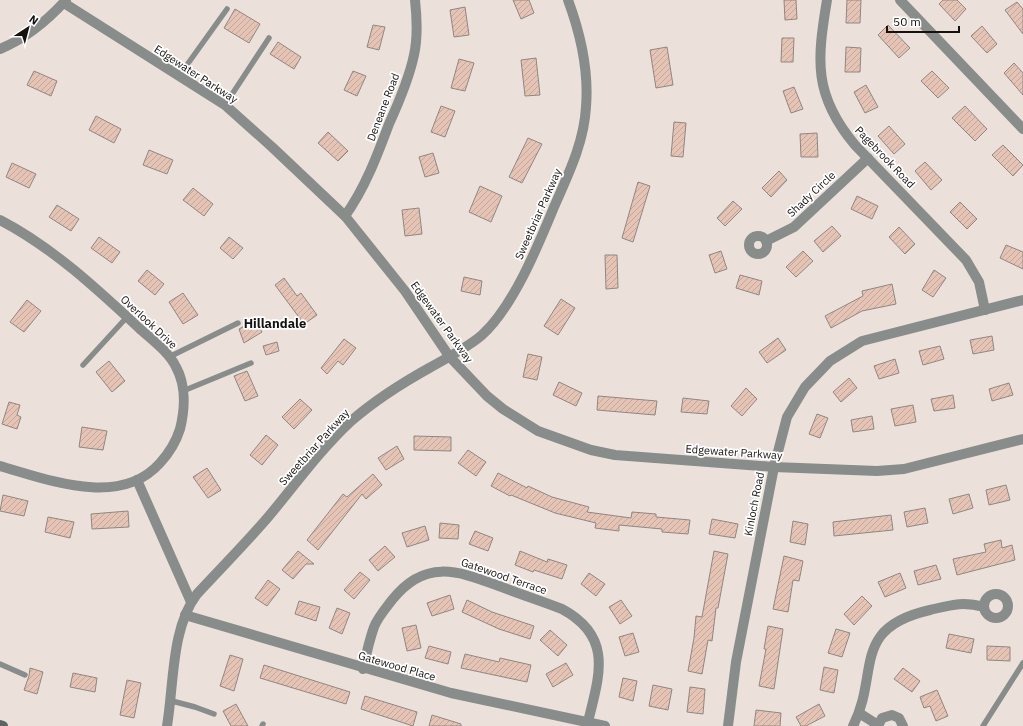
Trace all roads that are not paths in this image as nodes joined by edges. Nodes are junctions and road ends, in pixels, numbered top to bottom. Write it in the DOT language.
graph roads {
  1 [pos="415,0"];
  2 [pos="568,0"];
  3 [pos="827,0"];
  4 [pos="900,0"];
  5 [pos="65,1"];
  6 [pos="227,9"];
  7 [pos="268,38"];
  8 [pos="0,49"];
  9 [pos="179,76"];
  10 [pos="225,105"];
  11 [pos="1023,129"];
  12 [pos="868,158"];
  13 [pos="345,216"];
  14 [pos="0,220"];
  15 [pos="766,241"];
  16 [pos="1023,300"];
  17 [pos="985,310"];
  18 [pos="127,317"];
  19 [pos="238,323"];
  20 [pos="449,356"];
  21 [pos="169,357"];
  22 [pos="251,363"];
  23 [pos="83,365"];
  24 [pos="184,391"];
  25 [pos="1023,440"];
  26 [pos="0,466"];
  27 [pos="774,467"];
  28 [pos="137,480"];
  29 [pos="191,602"];
  30 [pos="984,607"];
  31 [pos="186,615"];
  32 [pos="0,664"];
  33 [pos="1023,664"];
  34 [pos="363,669"];
  35 [pos="25,675"];
  36 [pos="172,701"];
  37 [pos="859,713"];
  38 [pos="214,714"];
  39 [pos="588,722"];
  40 [pos="878,725"];
  41 [pos="167,726"];
  42 [pos="605,726"];
  43 [pos="728,726"];
  44 [pos="853,726"];
  45 [pos="903,726"];
  46 [pos="982,726"];
  1 -- 13 [label="street, Deneane Road"];
  2 -- 20 [label="street, Sweetbriar Parkway"];
  3 -- 12 [label="street, Pagebrook Road"];
  4 -- 11 [label="street"];
  5 -- 8 [label="street"];
  5 -- 9 [label="street, Edgewater Parkway"];
  6 -- 9 [label="lane"];
  7 -- 10 [label="lane"];
  9 -- 10 [label="street, Edgewater Parkway"];
  10 -- 13 [label="street, Edgewater Parkway"];
  12 -- 15 [label="street, Shady Circle"];
  12 -- 17 [label="street, Pagebrook Road"];
  13 -- 20 [label="street, Edgewater Parkway"];
  14 -- 18 [label="street, Overlook Drive"];
  16 -- 17 [label="street, Kinloch Road"];
  17 -- 27 [label="street, Kinloch Road"];
  18 -- 21 [label="street, Overlook Drive"];
  18 -- 23 [label="lane"];
  19 -- 21 [label="lane"];
  20 -- 27 [label="street, Edgewater Parkway"];
  20 -- 29 [label="street, Sweetbriar Parkway"];
  21 -- 24 [label="street, Overlook Drive"];
  22 -- 24 [label="lane"];
  24 -- 28 [label="street, Overlook Drive"];
  25 -- 27 [label="street, Edgewater Parkway"];
  26 -- 28 [label="street, Overlook Drive"];
  27 -- 43 [label="street, Kinloch Road"];
  28 -- 29 [label="street"];
  29 -- 31 [label="street, Sweetbriar Parkway"];
  30 -- 37 [label="street"];
  31 -- 34 [label="street, Gatewood Place"];
  31 -- 36 [label="street, Sweetbriar Parkway"];
  32 -- 35 [label="lane"];
  33 -- 46 [label="lane"];
  34 -- 39 [label="street, Gatewood Place"];
  34 -- 39 [label="street, Gatewood Terrace"];
  36 -- 38 [label="lane"];
  36 -- 41 [label="street, Sweetbriar Parkway"];
  37 -- 40 [label="street"];
  37 -- 44 [label="street"];
  39 -- 42 [label="street, Gatewood Place"];
  40 -- 45 [label="street"];
}
